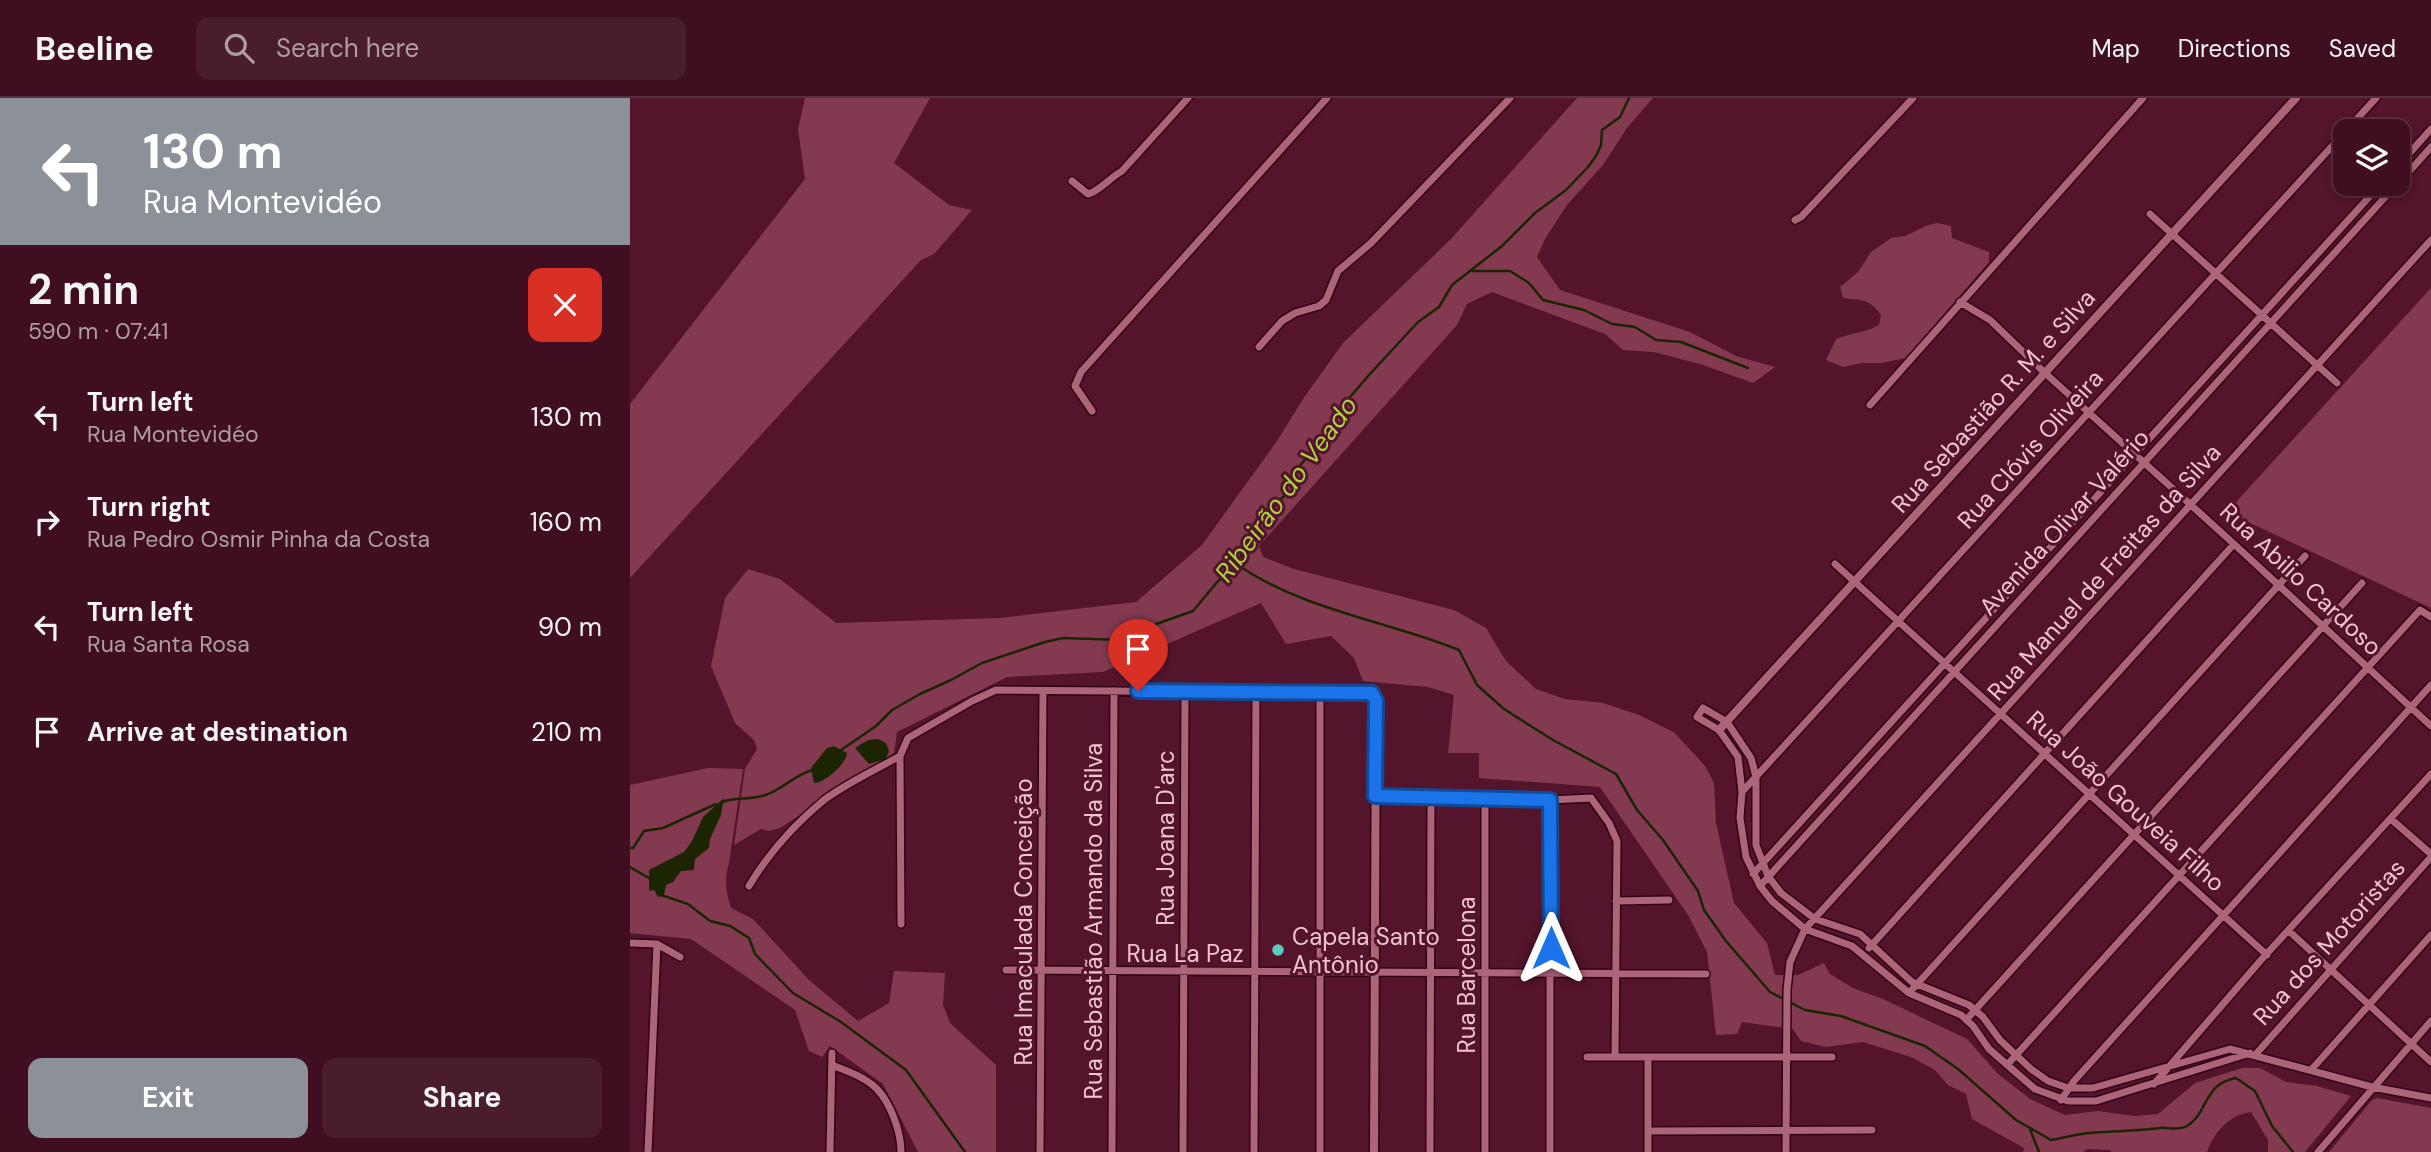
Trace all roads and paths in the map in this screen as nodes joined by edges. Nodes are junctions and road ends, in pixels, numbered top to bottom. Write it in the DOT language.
graph roads {
  1 [pos="1188,98"];
  2 [pos="1327,98"];
  3 [pos="1510,98"];
  4 [pos="1913,98"];
  5 [pos="2143,98"];
  6 [pos="2296,98"];
  7 [pos="2376,98"];
  8 [pos="2357,119"];
  9 [pos="2431,129"];
  10 [pos="2333,146"];
  11 [pos="2431,147"];
  12 [pos="2410,153"];
  13 [pos="2410,170"];
  14 [pos="1072,181"];
  15 [pos="2370,196"];
  16 [pos="2386,196"];
  17 [pos="2150,214"];
  18 [pos="1795,220"];
  19 [pos="2172,234"];
  20 [pos="2431,240"];
  21 [pos="2216,274"];
  22 [pos="1960,302"];
  23 [pos="2262,316"];
  24 [pos="2271,323"];
  25 [pos="1259,347"];
  26 [pos="2317,366"];
  27 [pos="2045,373"];
  28 [pos="2337,383"];
  29 [pos="1870,405"];
  30 [pos="1093,411"];
  31 [pos="2089,413"];
  32 [pos="2135,454"];
  33 [pos="2144,463"];
  34 [pos="2192,505"];
  35 [pos="2234,544"];
  36 [pos="2305,556"];
  37 [pos="1835,564"];
  38 [pos="1854,582"];
  39 [pos="2362,583"];
  40 [pos="2279,585"];
  41 [pos="2431,617"];
  42 [pos="1898,622"];
  43 [pos="2323,626"];
  44 [pos="1947,664"];
  45 [pos="2367,666"];
  46 [pos="1954,671"];
  47 [pos="2431,685"];
  48 [pos="1043,691"];
  49 [pos="1114,691"];
  50 [pos="1185,691"];
  51 [pos="1256,691"];
  52 [pos="1320,691"];
  53 [pos="1372,693"];
  54 [pos="2411,707"];
  55 [pos="2000,714"];
  56 [pos="1727,722"];
  57 [pos="2431,726"];
  58 [pos="1719,730"];
  59 [pos="2045,754"];
  60 [pos="900,756"];
  61 [pos="2431,774"];
  62 [pos="1756,777"];
  63 [pos="1742,792"];
  64 [pos="2090,795"];
  65 [pos="1375,796"];
  66 [pos="1431,798"];
  67 [pos="1485,799"];
  68 [pos="1550,800"];
  69 [pos="2391,819"];
  70 [pos="2134,834"];
  71 [pos="2431,855"];
  72 [pos="1762,864"];
  73 [pos="1753,874"];
  74 [pos="2179,875"];
  75 [pos="1768,876"];
  76 [pos="748,886"];
  77 [pos="1759,886"];
  78 [pos="1669,900"];
  79 [pos="1616,901"];
  80 [pos="2223,915"];
  81 [pos="1815,919"];
  82 [pos="901,924"];
  83 [pos="1805,929"];
  84 [pos="2289,931"];
  85 [pos="2431,935"];
  86 [pos="630,943"];
  87 [pos="657,944"];
  88 [pos="1871,946"];
  89 [pos="1863,954"];
  90 [pos="2267,955"];
  91 [pos="680,957"];
  92 [pos="2329,969"];
  93 [pos="1006,970"];
  94 [pos="1042,971"];
  95 [pos="1321,971"];
  96 [pos="1376,971"];
  97 [pos="1431,971"];
  98 [pos="1112,972"];
  99 [pos="1184,972"];
  100 [pos="1255,972"];
  101 [pos="1485,972"];
  102 [pos="1551,972"];
  103 [pos="1615,973"];
  104 [pos="1706,974"];
  105 [pos="1916,985"];
  106 [pos="1909,993"];
  107 [pos="2369,1006"];
  108 [pos="1975,1009"];
  109 [pos="1966,1020"];
  110 [pos="2431,1021"];
  111 [pos="2410,1044"];
  112 [pos="832,1053"];
  113 [pos="2253,1054"];
  114 [pos="2016,1055"];
  115 [pos="1587,1057"];
  116 [pos="1615,1057"];
  117 [pos="1787,1057"];
  118 [pos="1832,1057"];
  119 [pos="1648,1058"];
  120 [pos="2431,1062"];
  121 [pos="832,1065"];
  122 [pos="2007,1065"];
  123 [pos="2168,1066"];
  124 [pos="2312,1069"];
  125 [pos="2153,1085"];
  126 [pos="2371,1087"];
  127 [pos="2068,1088"];
  128 [pos="2430,1097"];
  129 [pos="2061,1100"];
  130 [pos="1786,1129"];
  131 [pos="1872,1130"];
  132 [pos="1648,1131"];
  133 [pos="648,1152"];
  134 [pos="830,1152"];
  135 [pos="901,1152"];
  136 [pos="1040,1152"];
  137 [pos="1112,1152"];
  138 [pos="1183,1152"];
  139 [pos="1254,1152"];
  140 [pos="1320,1152"];
  141 [pos="1374,1152"];
  142 [pos="1430,1152"];
  143 [pos="1485,1152"];
  144 [pos="1550,1152"];
  145 [pos="1648,1152"];
  146 [pos="1786,1152"];
  147 [pos="2318,1152"];
  1 -- 14 [label="street"];
  2 -- 30 [label="street"];
  3 -- 25 [label="street"];
  4 -- 18 [label="street"];
  5 -- 22 [label="street"];
  6 -- 19 [label="street, Rua Sebastião R. M. e Silva"];
  7 -- 8 [label="street, Rua Clóvis Oliveira"];
  9 -- 12 [label="street"];
  10 -- 21 [label="street, Rua Clóvis Oliveira"];
  11 -- 13 [label="street, Avenida Olivar Valério"];
  15 -- 23 [label="street"];
  16 -- 24 [label="street, Avenida Olivar Valério"];
  17 -- 19 [label="street"];
  19 -- 21 [label="street"];
  19 -- 27 [label="street, Rua Sebastião R. M. e Silva"];
  20 -- 26 [label="street, Rua Manuel de Freitas da Silva"];
  21 -- 23 [label="street"];
  21 -- 31 [label="street, Rua Clóvis Oliveira"];
  22 -- 27 [label="street, Rua Abilio Cardoso"];
  22 -- 29 [label="street"];
  23 -- 24 [label="street"];
  23 -- 32 [label="street"];
  24 -- 26 [label="street"];
  24 -- 33 [label="street, Avenida Olivar Valério"];
  26 -- 28 [label="street"];
  26 -- 34 [label="street, Rua Manuel de Freitas da Silva"];
  27 -- 31 [label="street, Rua Abilio Cardoso"];
  27 -- 38 [label="street, Rua Sebastião R. M. e Silva"];
  31 -- 32 [label="street, Rua Abilio Cardoso"];
  31 -- 42 [label="street, Rua Clóvis Oliveira"];
  32 -- 33 [label="street, Rua Abilio Cardoso"];
  32 -- 44 [label="street"];
  33 -- 34 [label="street, Rua Abilio Cardoso"];
  33 -- 46 [label="street, Avenida Olivar Valério"];
  34 -- 35 [label="street, Rua Abilio Cardoso"];
  34 -- 55 [label="street, Rua Manuel de Freitas da Silva"];
  35 -- 40 [label="street, Rua Abilio Cardoso"];
  35 -- 59 [label="street"];
  36 -- 40 [label="street"];
  37 -- 38 [label="street, Rua João Gouveia Filho"];
  38 -- 42 [label="street, Rua João Gouveia Filho"];
  38 -- 56 [label="street, Rua Sebastião R. M. e Silva"];
  39 -- 43 [label="street"];
  40 -- 43 [label="street, Rua Abilio Cardoso"];
  40 -- 64 [label="street"];
  41 -- 45 [label="street"];
  42 -- 44 [label="street, Rua João Gouveia Filho"];
  42 -- 62 [label="street, Rua Clóvis Oliveira"];
  43 -- 45 [label="street, Rua Abilio Cardoso"];
  43 -- 70 [label="street"];
  44 -- 46 [label="street, Rua João Gouveia Filho"];
  44 -- 72 [label="street"];
  45 -- 54 [label="street, Rua Abilio Cardoso"];
  45 -- 74 [label="street"];
  46 -- 55 [label="street, Rua João Gouveia Filho"];
  46 -- 75 [label="street, Avenida Olivar Valério"];
  47 -- 54 [label="street"];
  48 -- 49 [label="street"];
  48 -- 60 [label="street"];
  48 -- 94 [label="street, Rua Imaculada Conceição"];
  49 -- 50 [label="street"];
  49 -- 98 [label="street, Rua Sebastião Armando da Silva"];
  50 -- 51 [label="street"];
  50 -- 99 [label="street, Rua Joana D'arc"];
  51 -- 52 [label="street"];
  51 -- 100 [label="street"];
  52 -- 53 [label="street"];
  52 -- 95 [label="street"];
  53 -- 65 [label="street"];
  54 -- 57 [label="street, Rua Abilio Cardoso"];
  54 -- 80 [label="street"];
  55 -- 59 [label="street, Rua João Gouveia Filho"];
  55 -- 81 [label="street, Rua Manuel de Freitas da Silva"];
  56 -- 58 [label="street, Rua Sebastião R. M. e Silva"];
  56 -- 58 [label="street"];
  56 -- 62 [label="street"];
  58 -- 63 [label="street"];
  59 -- 64 [label="street, Rua João Gouveia Filho"];
  59 -- 88 [label="street"];
  60 -- 76 [label="street"];
  60 -- 82 [label="street"];
  61 -- 69 [label="street"];
  62 -- 63 [label="street, Rua Clóvis Oliveira"];
  62 -- 72 [label="street"];
  63 -- 73 [label="street"];
  64 -- 70 [label="street, Rua João Gouveia Filho"];
  64 -- 105 [label="street"];
  65 -- 66 [label="street"];
  65 -- 96 [label="street"];
  66 -- 67 [label="street"];
  66 -- 97 [label="street"];
  67 -- 68 [label="street"];
  67 -- 101 [label="street, Rua Barcelona"];
  68 -- 79 [label="street"];
  68 -- 102 [label="street"];
  69 -- 71 [label="street"];
  69 -- 84 [label="street"];
  70 -- 74 [label="street, Rua João Gouveia Filho"];
  70 -- 108 [label="street"];
  71 -- 92 [label="street, Rua dos Motoristas"];
  72 -- 73 [label="street"];
  72 -- 75 [label="street"];
  73 -- 77 [label="street"];
  74 -- 80 [label="street, Rua João Gouveia Filho"];
  74 -- 114 [label="street"];
  75 -- 77 [label="street, Avenida Olivar Valério"];
  75 -- 81 [label="street"];
  77 -- 83 [label="street"];
  78 -- 79 [label="street"];
  79 -- 103 [label="street"];
  80 -- 90 [label="street, Rua João Gouveia Filho"];
  80 -- 127 [label="street"];
  81 -- 83 [label="street, Rua Manuel de Freitas da Silva"];
  81 -- 88 [label="street"];
  83 -- 89 [label="street"];
  83 -- 117 [label="street, Rua Manuel de Freitas da Silva"];
  84 -- 90 [label="street"];
  84 -- 92 [label="street"];
  85 -- 107 [label="street"];
  86 -- 87 [label="street"];
  87 -- 91 [label="street"];
  87 -- 133 [label="street"];
  88 -- 89 [label="street"];
  88 -- 105 [label="street"];
  89 -- 106 [label="street"];
  90 -- 123 [label="street"];
  92 -- 107 [label="street"];
  92 -- 113 [label="street, Rua dos Motoristas"];
  93 -- 94 [label="street, Rua La Paz"];
  94 -- 98 [label="street, Rua La Paz"];
  94 -- 136 [label="street, Rua Imaculada Conceição"];
  95 -- 96 [label="street, Rua La Paz"];
  95 -- 100 [label="street, Rua La Paz"];
  95 -- 140 [label="street"];
  96 -- 97 [label="street, Rua La Paz"];
  96 -- 141 [label="street"];
  97 -- 101 [label="street, Rua La Paz"];
  97 -- 142 [label="street"];
  98 -- 99 [label="street, Rua La Paz"];
  98 -- 137 [label="street, Rua Sebastião Armando da Silva"];
  99 -- 100 [label="street, Rua La Paz"];
  99 -- 138 [label="street, Rua Joana D'arc"];
  100 -- 139 [label="street"];
  101 -- 102 [label="street, Rua La Paz"];
  101 -- 143 [label="street, Rua Barcelona"];
  102 -- 103 [label="street, Rua La Paz"];
  102 -- 144 [label="street"];
  103 -- 104 [label="street, Rua La Paz"];
  103 -- 116 [label="street"];
  105 -- 106 [label="street"];
  105 -- 108 [label="street"];
  106 -- 109 [label="street"];
  107 -- 111 [label="street"];
  107 -- 124 [label="street"];
  108 -- 109 [label="street"];
  108 -- 114 [label="street"];
  109 -- 122 [label="street"];
  110 -- 111 [label="street"];
  111 -- 120 [label="street"];
  111 -- 126 [label="street"];
  112 -- 121 [label="street"];
  113 -- 123 [label="street"];
  113 -- 124 [label="street"];
  113 -- 125 [label="street"];
  114 -- 122 [label="street"];
  114 -- 127 [label="street"];
  115 -- 116 [label="street"];
  116 -- 119 [label="street"];
  117 -- 118 [label="street"];
  117 -- 119 [label="street"];
  117 -- 130 [label="street, Rua Manuel de Freitas da Silva"];
  119 -- 132 [label="street"];
  121 -- 134 [label="street"];
  121 -- 135 [label="street"];
  122 -- 129 [label="street"];
  123 -- 125 [label="street"];
  123 -- 127 [label="street"];
  124 -- 126 [label="street"];
  125 -- 129 [label="street"];
  126 -- 128 [label="street"];
  126 -- 147 [label="street"];
  127 -- 129 [label="street"];
  130 -- 131 [label="street"];
  130 -- 132 [label="street"];
  130 -- 146 [label="street, Rua Manuel de Freitas da Silva"];
  132 -- 145 [label="street"];
}
